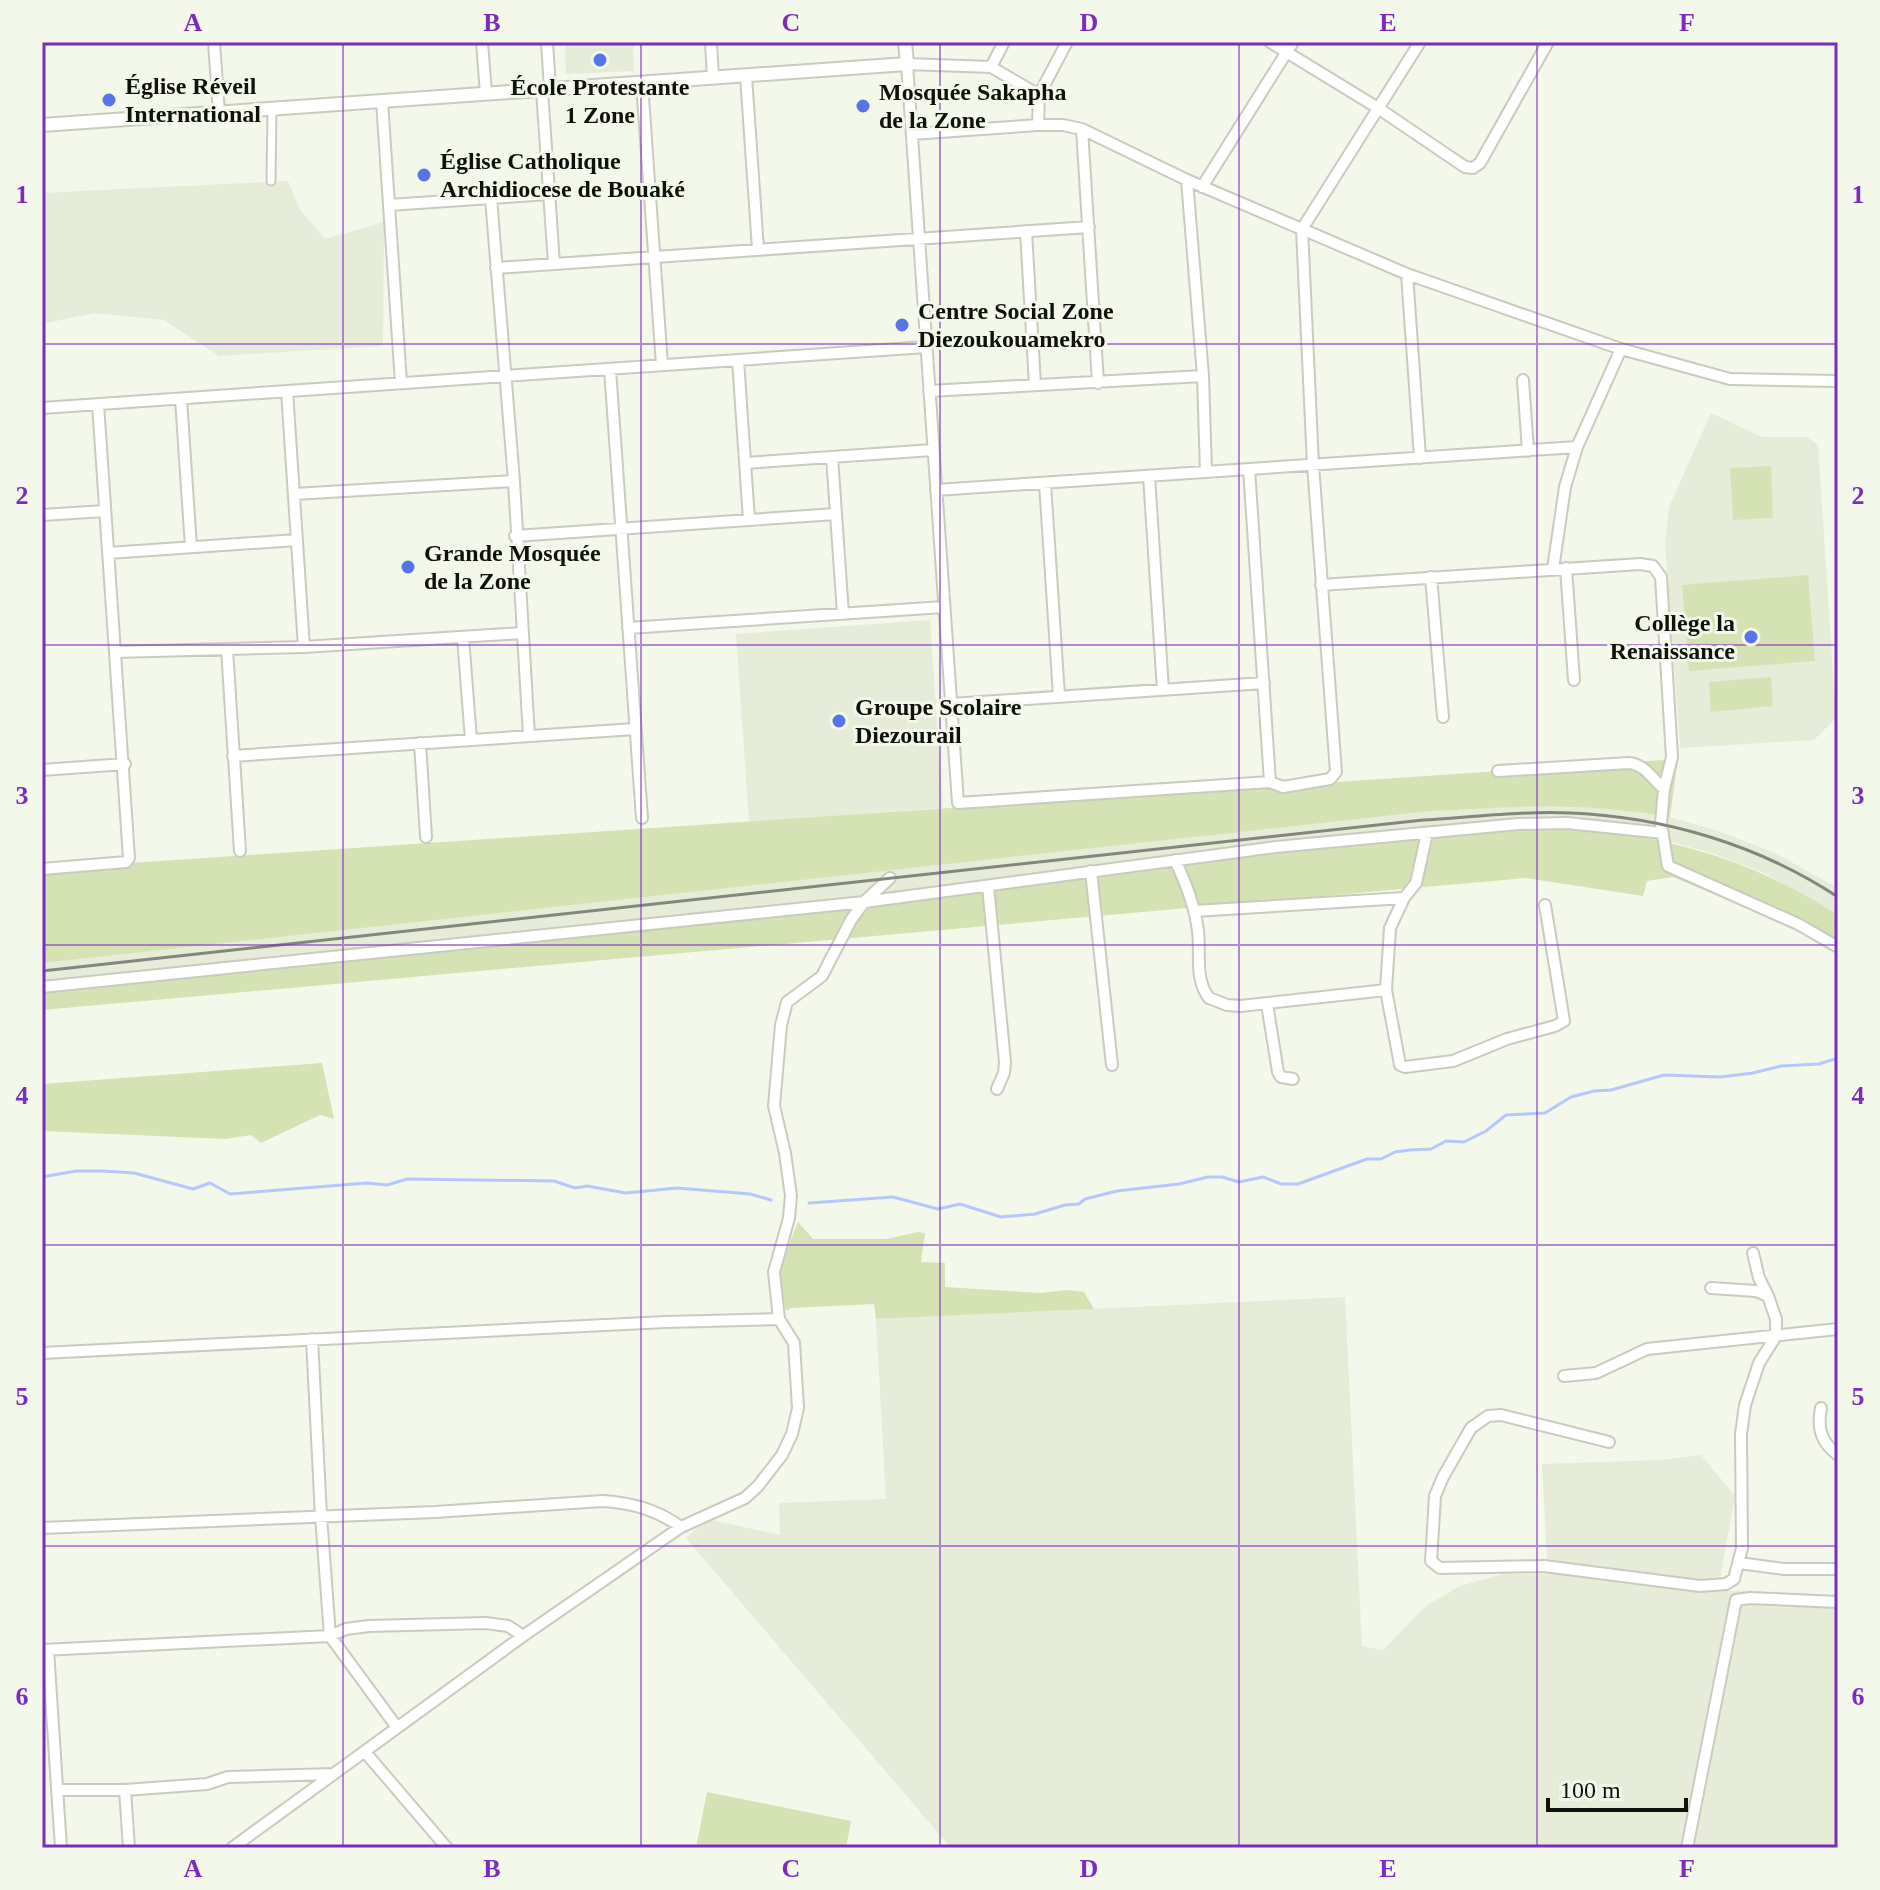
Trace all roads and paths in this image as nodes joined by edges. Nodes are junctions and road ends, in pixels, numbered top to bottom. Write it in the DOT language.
graph roads {
  1 [pos="214,42"];
  2 [pos="482,42"];
  3 [pos="547,42"];
  4 [pos="711,42"];
  5 [pos="905,42"];
  6 [pos="1004,42"];
  7 [pos="1067,42"];
  8 [pos="1270,42"];
  9 [pos="1293,42"];
  10 [pos="1420,42"];
  11 [pos="1548,42"];
  12 [pos="1287,52"];
  13 [pos="907,64"];
  14 [pos="991,67"];
  15 [pos="746,76"];
  16 [pos="713,78"];
  17 [pos="642,83"];
  18 [pos="546,90"];
  19 [pos="486,94"];
  20 [pos="1039,95"];
  21 [pos="382,101"];
  22 [pos="1378,108"];
  23 [pos="272,109"];
  24 [pos="219,112"];
  25 [pos="42,125"];
  26 [pos="1038,125"];
  27 [pos="1082,129"];
  28 [pos="912,134"];
  29 [pos="1187,180"];
  30 [pos="271,181"];
  31 [pos="1202,187"];
  32 [pos="549,194"];
  33 [pos="491,198"];
  34 [pos="389,205"];
  35 [pos="1089,227"];
  36 [pos="1302,229"];
  37 [pos="1026,231"];
  38 [pos="919,239"];
  39 [pos="758,249"];
  40 [pos="654,256"];
  41 [pos="554,264"];
  42 [pos="496,268"];
  43 [pos="1407,274"];
  44 [pos="926,347"];
  45 [pos="1621,349"];
  46 [pos="738,360"];
  47 [pos="662,365"];
  48 [pos="610,369"];
  49 [pos="506,376"];
  50 [pos="1203,376"];
  51 [pos="1523,380"];
  52 [pos="1838,381"];
  53 [pos="401,383"];
  54 [pos="1098,383"];
  55 [pos="1035,385"];
  56 [pos="287,391"];
  57 [pos="929,391"];
  58 [pos="181,399"];
  59 [pos="98,404"];
  60 [pos="42,408"];
  61 [pos="1577,447"];
  62 [pos="933,450"];
  63 [pos="1528,451"];
  64 [pos="832,457"];
  65 [pos="1420,458"];
  66 [pos="745,463"];
  67 [pos="1313,465"];
  68 [pos="1249,469"];
  69 [pos="1206,472"];
  70 [pos="1149,476"];
  71 [pos="514,481"];
  72 [pos="1045,483"];
  73 [pos="936,490"];
  74 [pos="294,494"];
  75 [pos="105,511"];
  76 [pos="836,514"];
  77 [pos="42,515"];
  78 [pos="749,520"];
  79 [pos="622,529"];
  80 [pos="515,536"];
  81 [pos="297,540"];
  82 [pos="191,547"];
  83 [pos="108,553"];
  84 [pos="1566,568"];
  85 [pos="1553,569"];
  86 [pos="1431,577"];
  87 [pos="1321,585"];
  88 [pos="944,607"];
  89 [pos="843,614"];
  90 [pos="628,628"];
  91 [pos="522,633"];
  92 [pos="463,637"];
  93 [pos="304,647"];
  94 [pos="227,649"];
  95 [pos="115,652"];
  96 [pos="1574,680"];
  97 [pos="1264,683"];
  98 [pos="1163,690"];
  99 [pos="1059,696"];
  100 [pos="951,704"];
  101 [pos="1443,717"];
  102 [pos="635,729"];
  103 [pos="529,736"];
  104 [pos="471,740"];
  105 [pos="420,743"];
  106 [pos="233,756"];
  107 [pos="125,764"];
  108 [pos="42,770"];
  109 [pos="1498,771"];
  110 [pos="1270,782"];
  111 [pos="1664,789"];
  112 [pos="642,818"];
  113 [pos="1427,833"];
  114 [pos="1663,833"];
  115 [pos="426,837"];
  116 [pos="240,851"];
  117 [pos="1175,860"];
  118 [pos="42,869"];
  119 [pos="1091,871"];
  120 [pos="890,878"];
  121 [pos="988,886"];
  122 [pos="1404,898"];
  123 [pos="864,902"];
  124 [pos="1545,905"];
  125 [pos="1194,911"];
  126 [pos="1838,947"];
  127 [pos="42,987"];
  128 [pos="1386,990"];
  129 [pos="1267,1004"];
  130 [pos="1112,1065"];
  131 [pos="1293,1079"];
  132 [pos="997,1089"];
  133 [pos="1753,1253"];
  134 [pos="1711,1288"];
  135 [pos="1768,1296"];
  136 [pos="779,1319"];
  137 [pos="1838,1329"];
  138 [pos="1776,1336"];
  139 [pos="312,1339"];
  140 [pos="42,1353"];
  141 [pos="1564,1376"];
  142 [pos="1821,1408"];
  143 [pos="1609,1442"];
  144 [pos="1838,1455"];
  145 [pos="321,1516"];
  146 [pos="681,1527"];
  147 [pos="42,1528"];
  148 [pos="1739,1563"];
  149 [pos="1838,1569"];
  150 [pos="1838,1602"];
  151 [pos="330,1636"];
  152 [pos="523,1636"];
  153 [pos="45,1650"];
  154 [pos="396,1726"];
  155 [pos="365,1752"];
  156 [pos="42,1763"];
  157 [pos="54,1763"];
  158 [pos="335,1774"];
  159 [pos="57,1790"];
  160 [pos="125,1790"];
  161 [pos="61,1848"];
  162 [pos="129,1848"];
  163 [pos="232,1848"];
  164 [pos="447,1848"];
  165 [pos="1687,1848"];
  1 -- 24 [label="street"];
  2 -- 19 [label="street"];
  3 -- 18 [label="street"];
  4 -- 16 [label="street"];
  5 -- 13 [label="street"];
  6 -- 14 [label="street"];
  7 -- 20 [label="street"];
  8 -- 12 [label="street"];
  9 -- 12 [label="street"];
  10 -- 22 [label="street"];
  11 -- 22 [label="street"];
  12 -- 22 [label="street"];
  12 -- 31 [label="street"];
  13 -- 14 [label="street"];
  13 -- 15 [label="street"];
  13 -- 28 [label="street"];
  14 -- 20 [label="street"];
  15 -- 16 [label="street"];
  15 -- 39 [label="street"];
  16 -- 17 [label="street"];
  17 -- 18 [label="street"];
  17 -- 40 [label="street"];
  18 -- 19 [label="street"];
  18 -- 32 [label="street"];
  19 -- 21 [label="street"];
  20 -- 26 [label="street"];
  21 -- 23 [label="street"];
  21 -- 34 [label="street"];
  22 -- 36 [label="street"];
  23 -- 24 [label="street"];
  23 -- 30 [label="street"];
  24 -- 25 [label="street"];
  26 -- 27 [label="street"];
  26 -- 28 [label="street"];
  27 -- 29 [label="street"];
  27 -- 35 [label="street"];
  28 -- 38 [label="street"];
  29 -- 31 [label="street"];
  29 -- 50 [label="street"];
  31 -- 36 [label="street"];
  32 -- 33 [label="street"];
  32 -- 41 [label="street"];
  33 -- 34 [label="street"];
  33 -- 42 [label="street"];
  34 -- 53 [label="street"];
  35 -- 37 [label="street"];
  35 -- 54 [label="street"];
  36 -- 43 [label="street"];
  36 -- 67 [label="street"];
  37 -- 38 [label="street"];
  37 -- 55 [label="street"];
  38 -- 39 [label="street"];
  38 -- 44 [label="street"];
  39 -- 40 [label="street"];
  40 -- 41 [label="street"];
  40 -- 47 [label="street"];
  41 -- 42 [label="street"];
  42 -- 49 [label="street"];
  43 -- 45 [label="street"];
  43 -- 65 [label="street"];
  44 -- 46 [label="street"];
  44 -- 57 [label="street"];
  45 -- 52 [label="street"];
  45 -- 61 [label="street"];
  46 -- 47 [label="street"];
  46 -- 66 [label="street"];
  47 -- 48 [label="street"];
  48 -- 49 [label="street"];
  48 -- 79 [label="street"];
  49 -- 53 [label="street"];
  49 -- 71 [label="street"];
  50 -- 54 [label="street"];
  50 -- 69 [label="street"];
  51 -- 63 [label="street"];
  53 -- 56 [label="street"];
  54 -- 55 [label="street"];
  55 -- 57 [label="street"];
  56 -- 58 [label="street"];
  56 -- 74 [label="street"];
  57 -- 62 [label="street"];
  58 -- 59 [label="street"];
  58 -- 82 [label="street"];
  59 -- 60 [label="street"];
  59 -- 75 [label="street"];
  61 -- 63 [label="street"];
  61 -- 85 [label="street"];
  62 -- 64 [label="street"];
  62 -- 73 [label="street"];
  63 -- 65 [label="street"];
  64 -- 66 [label="street"];
  64 -- 76 [label="street"];
  65 -- 67 [label="street"];
  66 -- 78 [label="street"];
  67 -- 68 [label="street"];
  67 -- 87 [label="street"];
  68 -- 69 [label="street"];
  68 -- 97 [label="street"];
  69 -- 70 [label="street"];
  70 -- 72 [label="street"];
  70 -- 98 [label="street"];
  71 -- 74 [label="street"];
  71 -- 80 [label="street"];
  72 -- 73 [label="street"];
  72 -- 99 [label="street"];
  73 -- 88 [label="street"];
  74 -- 81 [label="street"];
  75 -- 77 [label="street"];
  75 -- 83 [label="street"];
  76 -- 78 [label="street"];
  76 -- 89 [label="street"];
  78 -- 79 [label="street"];
  79 -- 80 [label="street"];
  79 -- 90 [label="street"];
  80 -- 91 [label="street"];
  81 -- 82 [label="street"];
  81 -- 93 [label="street"];
  82 -- 83 [label="street"];
  83 -- 95 [label="street"];
  84 -- 85 [label="street"];
  84 -- 96 [label="street"];
  84 -- 111 [label="street"];
  85 -- 86 [label="street"];
  86 -- 87 [label="street"];
  86 -- 101 [label="street"];
  87 -- 110 [label="street"];
  88 -- 89 [label="street"];
  88 -- 100 [label="street"];
  89 -- 90 [label="street"];
  90 -- 102 [label="street"];
  91 -- 92 [label="street"];
  91 -- 103 [label="street"];
  92 -- 93 [label="street"];
  92 -- 104 [label="street"];
  93 -- 94 [label="street"];
  94 -- 95 [label="street"];
  94 -- 106 [label="street"];
  95 -- 107 [label="street"];
  97 -- 98 [label="street"];
  97 -- 110 [label="street"];
  98 -- 99 [label="street"];
  99 -- 100 [label="street"];
  100 -- 110 [label="street"];
  102 -- 103 [label="street"];
  102 -- 112 [label="street"];
  103 -- 104 [label="street"];
  104 -- 105 [label="street"];
  105 -- 106 [label="street"];
  105 -- 115 [label="street"];
  106 -- 116 [label="street"];
  107 -- 108 [label="street"];
  107 -- 118 [label="street"];
  109 -- 111 [label="street"];
  111 -- 114 [label="street"];
  113 -- 114 [label="street"];
  113 -- 117 [label="street"];
  113 -- 122 [label="street"];
  114 -- 126 [label="street"];
  117 -- 119 [label="street"];
  117 -- 125 [label="street"];
  119 -- 121 [label="street"];
  119 -- 130 [label="street"];
  120 -- 123 [label="street"];
  121 -- 123 [label="street"];
  121 -- 132 [label="street"];
  122 -- 125 [label="street"];
  122 -- 128 [label="street"];
  123 -- 127 [label="street"];
  123 -- 136 [label="street"];
  124 -- 128 [label="street"];
  125 -- 129 [label="street"];
  128 -- 129 [label="street"];
  129 -- 131 [label="street"];
  133 -- 135 [label="street"];
  134 -- 135 [label="street"];
  135 -- 138 [label="street"];
  136 -- 139 [label="street"];
  136 -- 146 [label="street"];
  137 -- 138 [label="street"];
  138 -- 141 [label="street"];
  138 -- 148 [label="street"];
  139 -- 140 [label="street"];
  139 -- 145 [label="street"];
  142 -- 144 [label="street"];
  143 -- 148 [label="street"];
  145 -- 146 [label="street"];
  145 -- 147 [label="street"];
  145 -- 151 [label="street"];
  146 -- 152 [label="street"];
  148 -- 149 [label="street"];
  150 -- 165 [label="street"];
  151 -- 152 [label="street"];
  151 -- 153 [label="street"];
  151 -- 154 [label="street"];
  152 -- 154 [label="street"];
  153 -- 157 [label="street"];
  154 -- 155 [label="street"];
  155 -- 158 [label="street"];
  155 -- 164 [label="street"];
  156 -- 157 [label="street"];
  157 -- 159 [label="street"];
  158 -- 160 [label="street"];
  158 -- 163 [label="street"];
  159 -- 160 [label="street"];
  159 -- 161 [label="street"];
  160 -- 162 [label="street"];
}
